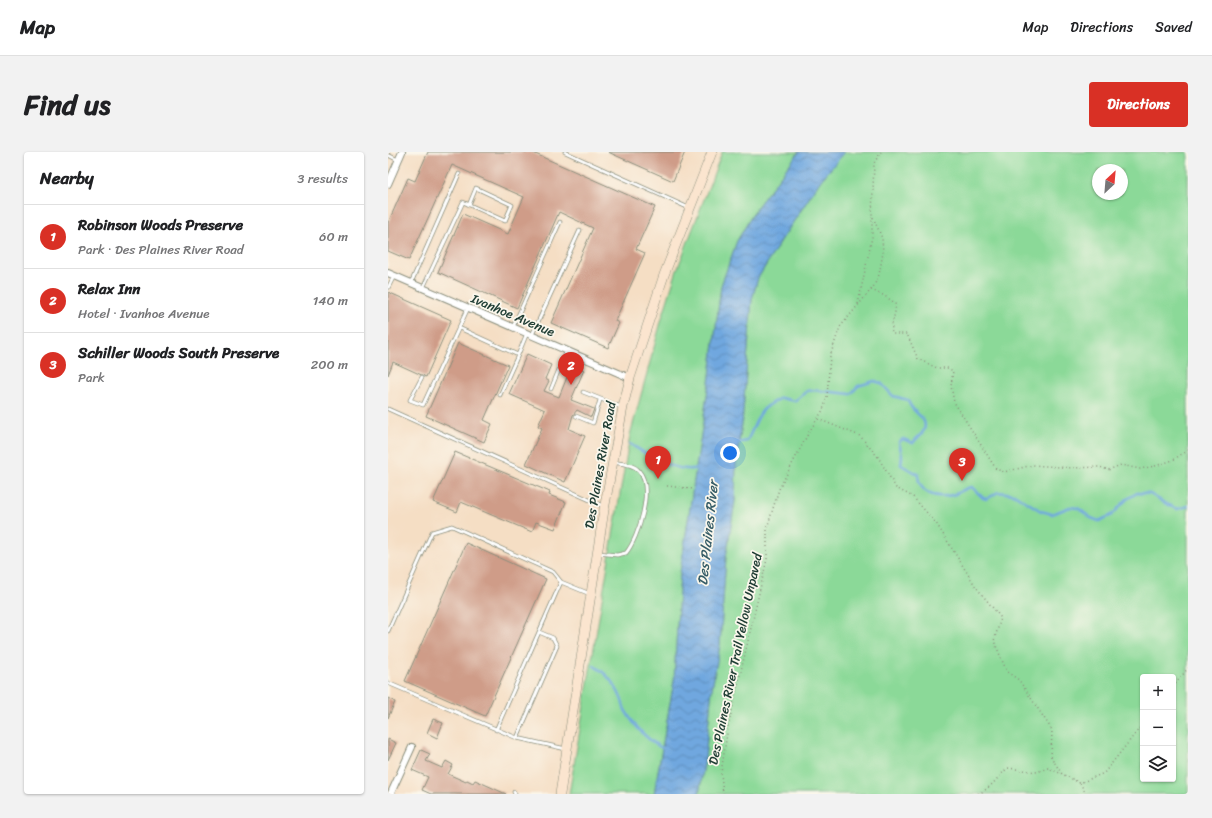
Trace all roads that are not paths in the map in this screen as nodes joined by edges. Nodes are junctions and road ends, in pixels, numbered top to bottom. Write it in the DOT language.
graph roads {
  1 [pos="402,152"];
  2 [pos="565,152"];
  3 [pos="712,152"];
  4 [pos="388,155"];
  5 [pos="398,160"];
  6 [pos="459,174"];
  7 [pos="388,184"];
  8 [pos="469,205"];
  9 [pos="690,209"];
  10 [pos="560,222"];
  11 [pos="580,230"];
  12 [pos="391,274"];
  13 [pos="411,283"];
  14 [pos="388,288"];
  15 [pos="423,288"];
  16 [pos="468,308"];
  17 [pos="512,327"];
  18 [pos="459,328"];
  19 [pos="530,334"];
  20 [pos="567,350"];
  21 [pos="518,355"];
  22 [pos="422,377"];
  23 [pos="630,378"];
  24 [pos="551,389"];
  25 [pos="583,392"];
  26 [pos="500,395"];
  27 [pos="600,400"];
  28 [pos="623,407"];
  29 [pos="388,409"];
  30 [pos="576,416"];
  31 [pos="613,462"];
  32 [pos="605,507"];
  33 [pos="598,553"];
  34 [pos="560,582"];
  35 [pos="592,595"];
  36 [pos="388,631"];
  37 [pos="539,632"];
  38 [pos="388,683"];
  39 [pos="496,730"];
  40 [pos="517,738"];
  41 [pos="412,747"];
  42 [pos="568,749"];
  43 [pos="390,793"];
  44 [pos="560,794"];
  1 -- 5 [label="street"];
  2 -- 9 [label="lane"];
  3 -- 9 [label="main road, Des Plaines River Road"];
  4 -- 5 [label="lane"];
  5 -- 7 [label="street"];
  6 -- 13 [label="lane"];
  8 -- 8 [label="lane"];
  8 -- 15 [label="lane"];
  9 -- 23 [label="main road, Des Plaines River Road"];
  10 -- 17 [label="lane"];
  11 -- 19 [label="lane"];
  12 -- 13 [label="street, Ivanhoe Avenue"];
  12 -- 14 [label="lane"];
  13 -- 15 [label="street, Ivanhoe Avenue"];
  15 -- 16 [label="street, Ivanhoe Avenue"];
  16 -- 17 [label="street, Ivanhoe Avenue"];
  16 -- 18 [label="lane"];
  17 -- 19 [label="street, Ivanhoe Avenue"];
  18 -- 21 [label="lane"];
  18 -- 22 [label="lane"];
  19 -- 20 [label="street, Ivanhoe Avenue"];
  19 -- 21 [label="lane"];
  20 -- 23 [label="street, Ivanhoe Avenue"];
  20 -- 24 [label="lane"];
  21 -- 26 [label="lane"];
  23 -- 28 [label="main road, Des Plaines River Road"];
  25 -- 27 [label="lane"];
  27 -- 28 [label="lane"];
  27 -- 30 [label="lane"];
  28 -- 31 [label="main road, Des Plaines River Road"];
  29 -- 32 [label="lane"];
  31 -- 32 [label="main road, Des Plaines River Road"];
  31 -- 33 [label="lane"];
  32 -- 33 [label="main road, Des Plaines River Road"];
  33 -- 35 [label="main road, Des Plaines River Road"];
  34 -- 35 [label="lane"];
  34 -- 36 [label="lane"];
  34 -- 37 [label="lane"];
  35 -- 42 [label="main road, Des Plaines River Road"];
  37 -- 39 [label="lane"];
  37 -- 40 [label="lane"];
  38 -- 39 [label="lane"];
  39 -- 40 [label="lane"];
  40 -- 42 [label="lane"];
  41 -- 43 [label="street"];
  42 -- 44 [label="main road, Des Plaines River Road"];
}
